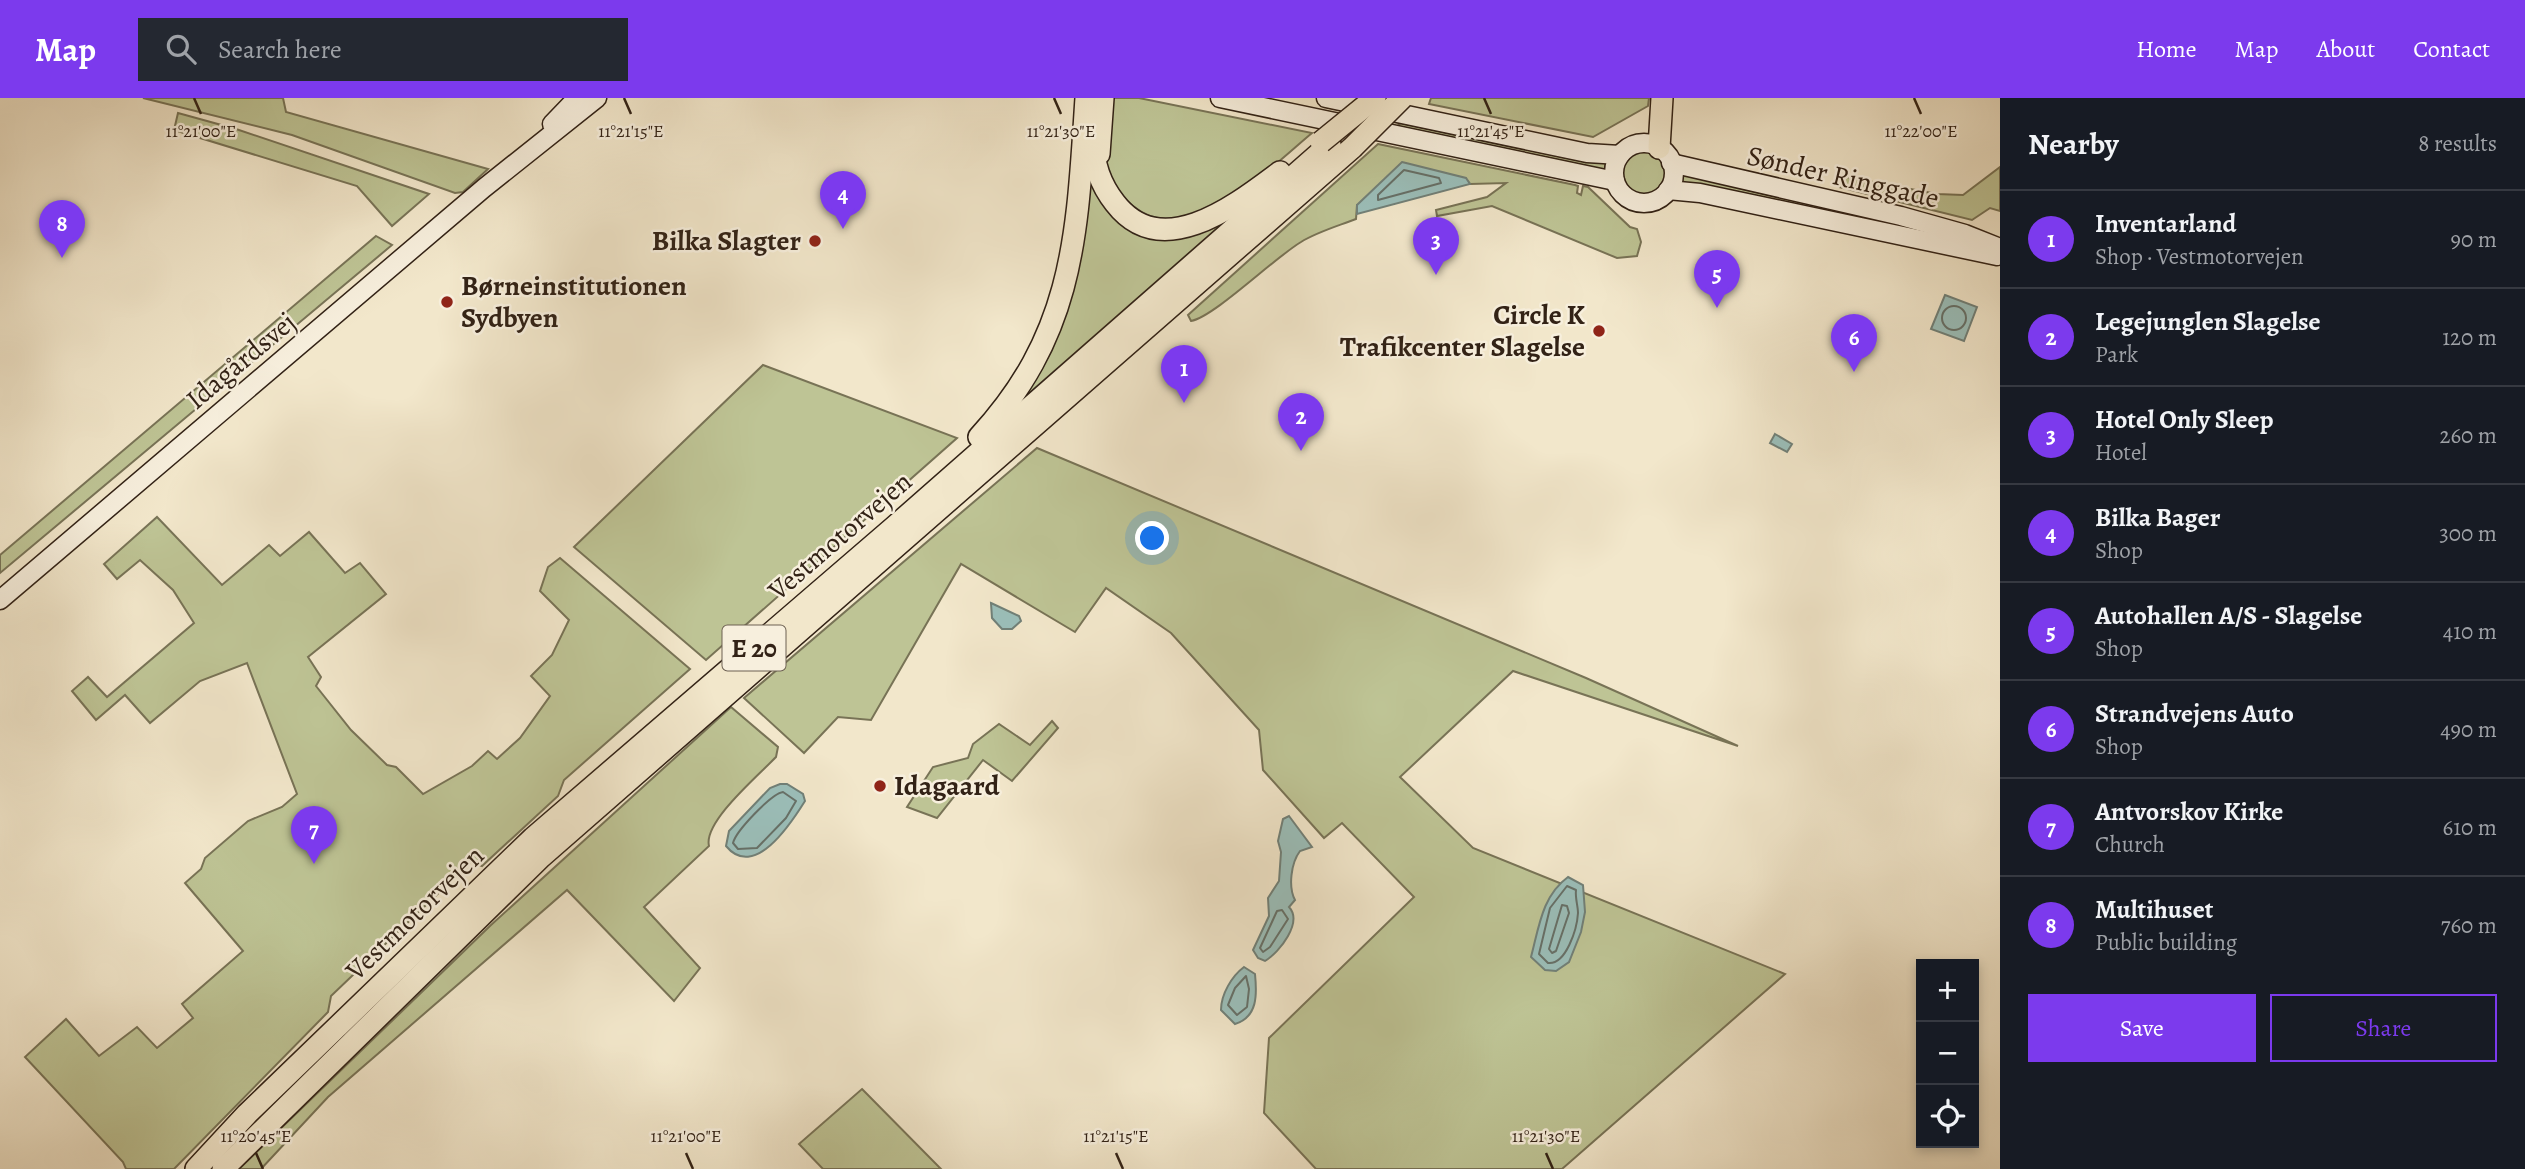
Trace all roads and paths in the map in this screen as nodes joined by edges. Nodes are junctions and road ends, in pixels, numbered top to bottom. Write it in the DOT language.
graph roads {
  1 [pos="576,98"];
  2 [pos="597,98"];
  3 [pos="1086,98"];
  4 [pos="1095,98"];
  5 [pos="1103,98"];
  6 [pos="1220,98"];
  7 [pos="1326,98"];
  8 [pos="1376,98"];
  9 [pos="1402,98"];
  10 [pos="1412,98"];
  11 [pos="1653,98"];
  12 [pos="1662,98"];
  13 [pos="1325,143"];
  14 [pos="1355,145"];
  15 [pos="1657,151"];
  16 [pos="1620,155"];
  17 [pos="516,162"];
  18 [pos="1615,181"];
  19 [pos="1668,190"];
  20 [pos="1105,191"];
  21 [pos="2000,248"];
  22 [pos="2000,257"];
  23 [pos="894,527"];
  24 [pos="0,600"];
  25 [pos="196,1169"];
  26 [pos="223,1169"];
  1 -- 17 [label="street, Idagårdsvej"];
  2 -- 17 [label="street, Idagårdsvej"];
  3 -- 23 [label="highway"];
  4 -- 20 [label="highway"];
  5 -- 20 [label="highway"];
  6 -- 18 [label="street"];
  7 -- 16 [label="street"];
  8 -- 13 [label="highway, Vestmotorvejen / E 20, bridge"];
  9 -- 14 [label="highway, Vestmotorvejen / E 20, bridge"];
  10 -- 14 [label="highway, bridge"];
  11 -- 15 [label="highway"];
  12 -- 15 [label="highway"];
  13 -- 20 [label="highway"];
  13 -- 23 [label="highway, Vestmotorvejen / E 20"];
  14 -- 26 [label="highway, Vestmotorvejen / E 20"];
  15 -- 16 [label="street"];
  15 -- 19 [label="street"];
  15 -- 21 [label="street, Sønder Ringgade"];
  16 -- 18 [label="street"];
  17 -- 24 [label="street, Idagårdsvej"];
  18 -- 19 [label="street"];
  19 -- 22 [label="street, Sønder Ringgade"];
  23 -- 25 [label="highway, Vestmotorvejen / E 20"];
}
